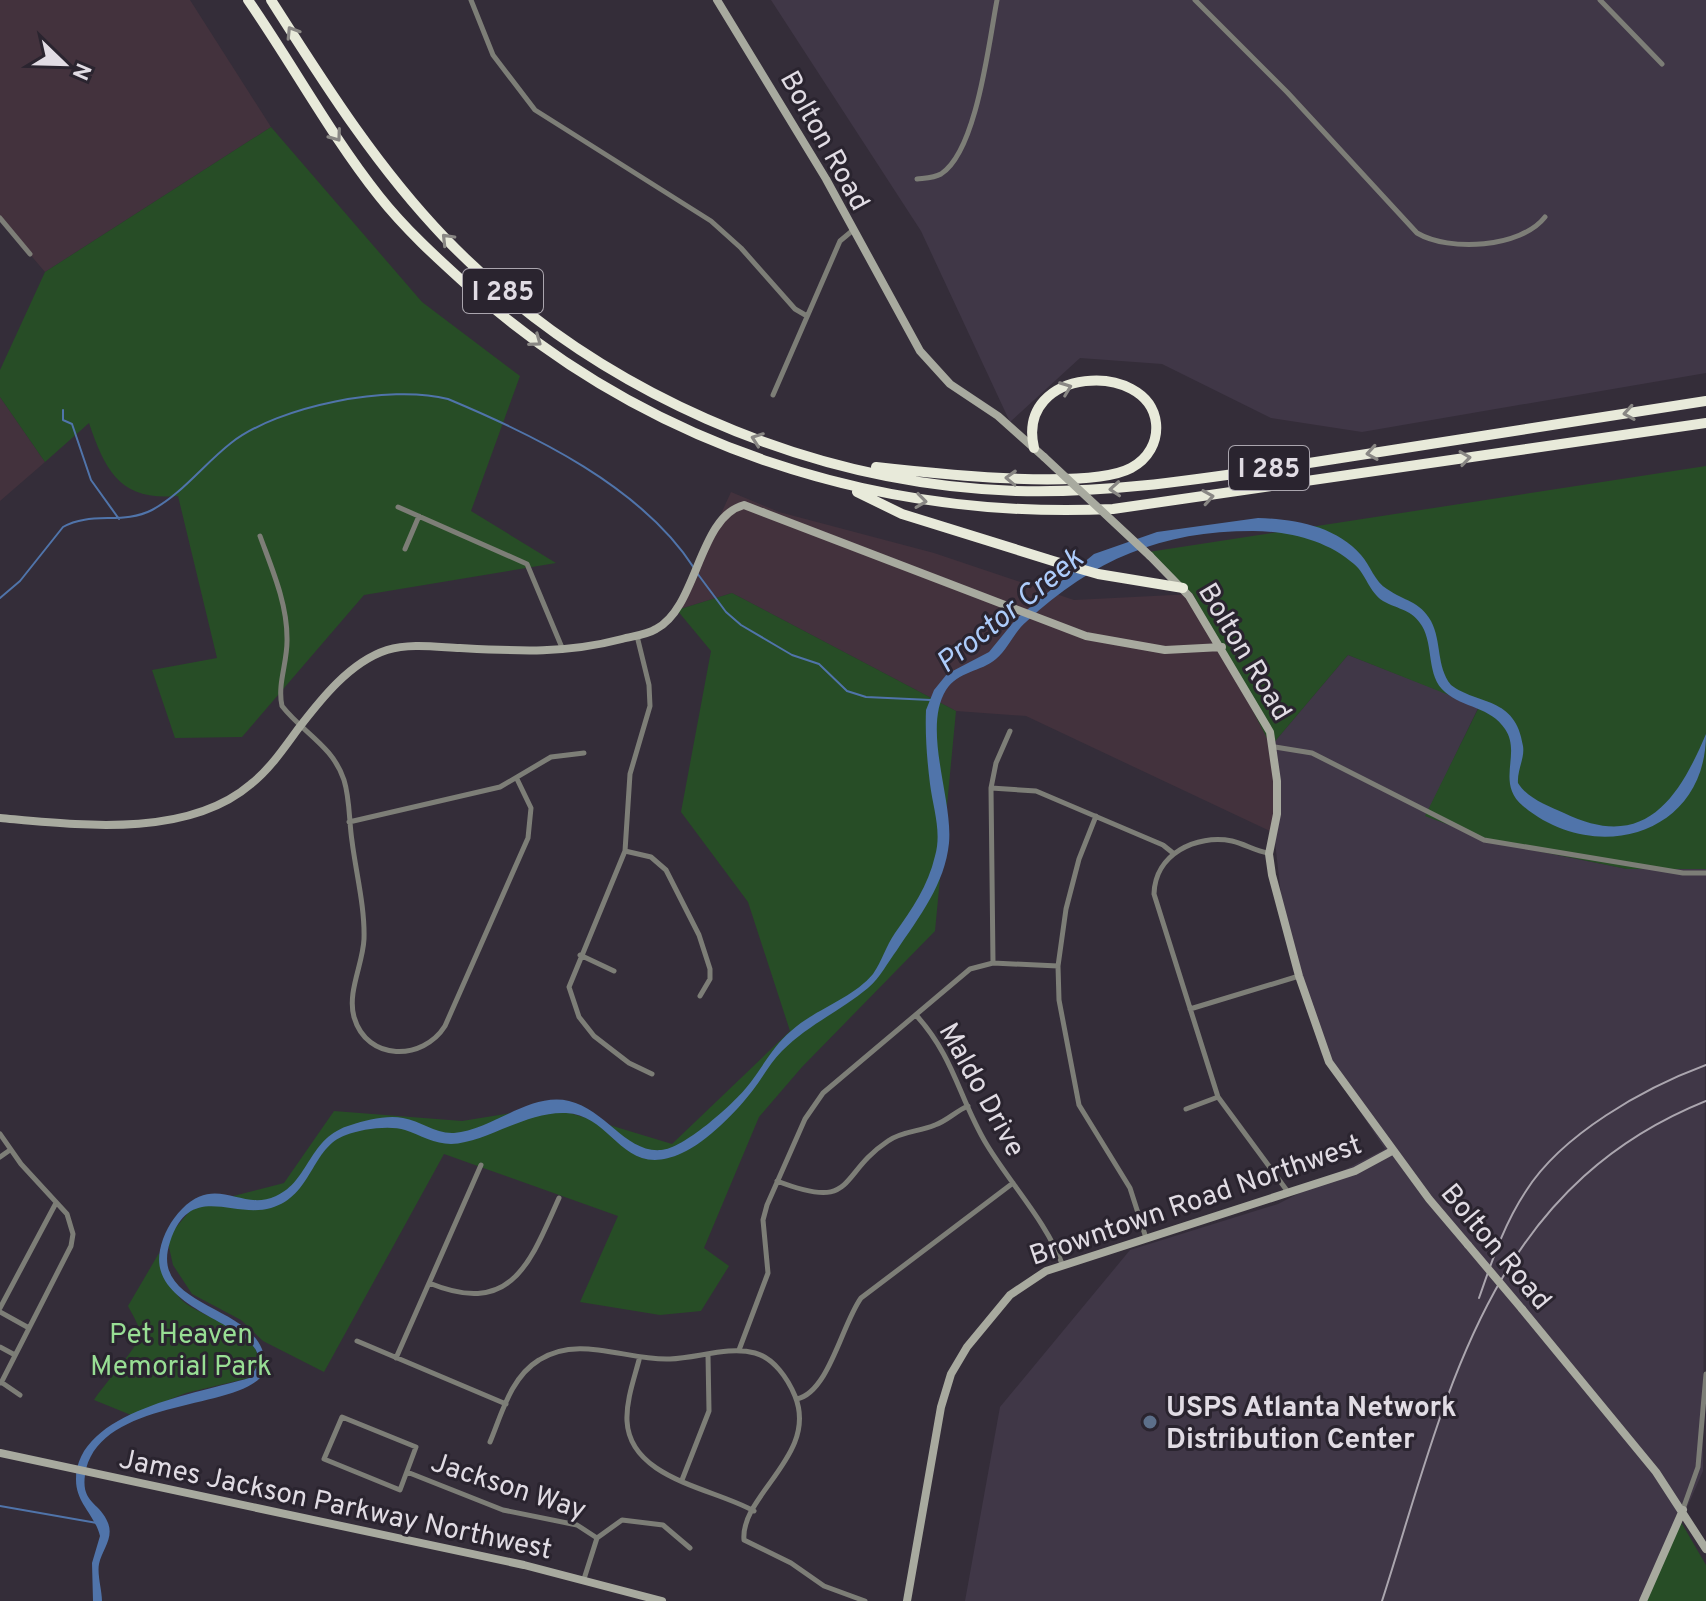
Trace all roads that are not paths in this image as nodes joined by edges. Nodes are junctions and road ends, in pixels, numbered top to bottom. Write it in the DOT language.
graph roads {
  1 [pos="248,0"];
  2 [pos="271,0"];
  3 [pos="471,0"];
  4 [pos="717,0"];
  5 [pos="997,0"];
  6 [pos="1195,0"];
  7 [pos="1600,0"];
  8 [pos="1662,64"];
  9 [pos="917,179"];
  10 [pos="1545,217"];
  11 [pos="0,218"];
  12 [pos="852,231"];
  13 [pos="30,254"];
  14 [pos="807,316"];
  15 [pos="773,395"];
  16 [pos="1706,401"];
  17 [pos="1706,423"];
  18 [pos="1034,448"];
  19 [pos="832,463"];
  20 [pos="844,486"];
  21 [pos="398,507"];
  22 [pos="419,516"];
  23 [pos="260,536"];
  24 [pos="405,549"];
  25 [pos="1183,588"];
  26 [pos="636,635"];
  27 [pos="1222,647"];
  28 [pos="563,651"];
  29 [pos="300,726"];
  30 [pos="1010,731"];
  31 [pos="1275,747"];
  32 [pos="584,753"];
  33 [pos="517,779"];
  34 [pos="991,788"];
  35 [pos="1096,816"];
  36 [pos="0,818"];
  37 [pos="349,822"];
  38 [pos="625,851"];
  39 [pos="1173,853"];
  40 [pos="1269,854"];
  41 [pos="1706,873"];
  42 [pos="580,955"];
  43 [pos="993,963"];
  44 [pos="1058,966"];
  45 [pos="614,971"];
  46 [pos="1299,976"];
  47 [pos="700,996"];
  48 [pos="1190,1009"];
  49 [pos="916,1015"];
  50 [pos="652,1074"];
  51 [pos="1218,1097"];
  52 [pos="968,1106"];
  53 [pos="1186,1109"];
  54 [pos="0,1134"];
  55 [pos="10,1150"];
  56 [pos="1392,1151"];
  57 [pos="0,1157"];
  58 [pos="481,1165"];
  59 [pos="777,1181"];
  60 [pos="1013,1183"];
  61 [pos="1288,1193"];
  62 [pos="559,1198"];
  63 [pos="56,1203"];
  64 [pos="1147,1239"];
  65 [pos="1063,1266"];
  66 [pos="429,1283"];
  67 [pos="0,1310"];
  68 [pos="29,1328"];
  69 [pos="357,1341"];
  70 [pos="0,1347"];
  71 [pos="739,1350"];
  72 [pos="15,1355"];
  73 [pos="708,1355"];
  74 [pos="396,1358"];
  75 [pos="639,1360"];
  76 [pos="1706,1374"];
  77 [pos="1,1382"];
  78 [pos="20,1395"];
  79 [pos="797,1399"];
  80 [pos="506,1404"];
  81 [pos="490,1442"];
  82 [pos="0,1453"];
  83 [pos="407,1472"];
  84 [pos="682,1480"];
  85 [pos="1683,1510"];
  86 [pos="754,1511"];
  87 [pos="597,1538"];
  88 [pos="690,1548"];
  89 [pos="1706,1549"];
  90 [pos="584,1579"];
  91 [pos="662,1601"];
  92 [pos="865,1601"];
  93 [pos="907,1601"];
  94 [pos="1643,1601"];
  1 -- 20 [label="highway, I 285, one-way"];
  19 -- 2 [label="highway, I 285, one-way"];
  3 -- 14 [label="street"];
  4 -- 12 [label="main road, Bolton Road"];
  5 -- 9 [label="street"];
  6 -- 10 [label="street"];
  7 -- 8 [label="street"];
  11 -- 13 [label="street"];
  12 -- 14 [label="street"];
  12 -- 18 [label="main road, Bolton Road"];
  14 -- 15 [label="street"];
  16 -- 19 [label="highway, I 285, one-way"];
  20 -- 17 [label="highway, I 285, one-way"];
  18 -- 19 [label="highway, one-way"];
  18 -- 25 [label="main road, Bolton Road, bridge"];
  20 -- 25 [label="highway"];
  21 -- 22 [label="street"];
  22 -- 24 [label="street"];
  22 -- 28 [label="street"];
  23 -- 29 [label="street"];
  25 -- 27 [label="main road, Bolton Road"];
  26 -- 27 [label="main road"];
  26 -- 28 [label="main road"];
  26 -- 38 [label="street"];
  27 -- 31 [label="main road, Bolton Road"];
  28 -- 29 [label="main road"];
  29 -- 36 [label="main road"];
  29 -- 37 [label="street"];
  30 -- 34 [label="street"];
  31 -- 40 [label="main road, Bolton Road"];
  31 -- 41 [label="street"];
  32 -- 33 [label="street"];
  33 -- 37 [label="street"];
  33 -- 37 [label="street"];
  34 -- 35 [label="street"];
  34 -- 43 [label="street"];
  35 -- 39 [label="street"];
  35 -- 44 [label="street"];
  38 -- 42 [label="street"];
  38 -- 47 [label="street"];
  39 -- 40 [label="street"];
  39 -- 48 [label="street"];
  40 -- 46 [label="main road, Bolton Road"];
  42 -- 45 [label="street"];
  42 -- 50 [label="street"];
  43 -- 44 [label="street"];
  43 -- 49 [label="street"];
  44 -- 64 [label="street"];
  46 -- 48 [label="street"];
  46 -- 56 [label="main road, Bolton Road"];
  48 -- 51 [label="street"];
  49 -- 52 [label="street, Maldo Drive"];
  49 -- 59 [label="street"];
  51 -- 53 [label="street"];
  51 -- 61 [label="street"];
  52 -- 59 [label="street"];
  52 -- 60 [label="street, Maldo Drive"];
  54 -- 55 [label="street"];
  55 -- 57 [label="street"];
  55 -- 63 [label="street"];
  56 -- 61 [label="main road, Browntown Road Northwest"];
  56 -- 85 [label="main road, Bolton Road, bridge"];
  58 -- 66 [label="street"];
  59 -- 71 [label="street"];
  60 -- 65 [label="street, Maldo Drive"];
  60 -- 79 [label="street"];
  61 -- 64 [label="main road, Browntown Road Northwest"];
  62 -- 66 [label="street"];
  63 -- 67 [label="street"];
  63 -- 68 [label="street"];
  64 -- 65 [label="main road, Browntown Road Northwest"];
  65 -- 93 [label="main road, Browntown Road Northwest"];
  66 -- 74 [label="street"];
  67 -- 68 [label="street"];
  68 -- 72 [label="street"];
  69 -- 74 [label="street"];
  70 -- 72 [label="street"];
  71 -- 73 [label="street"];
  71 -- 79 [label="street"];
  72 -- 77 [label="street"];
  73 -- 75 [label="street"];
  73 -- 84 [label="street"];
  74 -- 80 [label="street"];
  75 -- 80 [label="street"];
  75 -- 84 [label="street"];
  76 -- 85 [label="street"];
  77 -- 78 [label="street"];
  79 -- 86 [label="street"];
  80 -- 81 [label="street"];
  82 -- 90 [label="main road, James Jackson Parkway Northwest"];
  83 -- 83 [label="street, Jackson Way"];
  83 -- 87 [label="street, Jackson Way"];
  84 -- 86 [label="street"];
  85 -- 89 [label="main road, Bolton Road"];
  85 -- 94 [label="main road"];
  86 -- 92 [label="street"];
  87 -- 88 [label="street"];
  87 -- 90 [label="street"];
  90 -- 91 [label="main road, James Jackson Parkway Northwest"];
}
